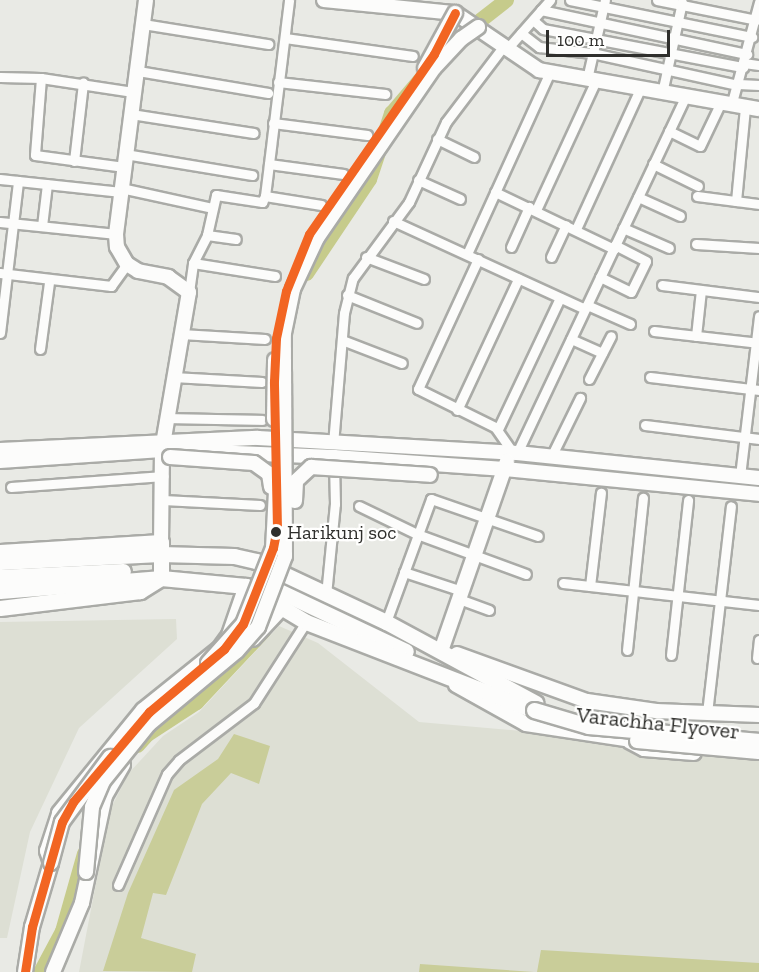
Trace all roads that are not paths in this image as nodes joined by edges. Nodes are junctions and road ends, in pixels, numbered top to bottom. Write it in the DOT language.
graph roads {
  1 [pos="146,0"];
  2 [pos="290,0"];
  3 [pos="324,0"];
  4 [pos="550,0"];
  5 [pos="570,0"];
  6 [pos="657,0"];
  7 [pos="748,0"];
  8 [pos="355,2"];
  9 [pos="759,2"];
  10 [pos="604,3"];
  11 [pos="682,3"];
  12 [pos="542,10"];
  13 [pos="454,13"];
  14 [pos="533,20"];
  15 [pos="756,20"];
  16 [pos="677,21"];
  17 [pos="143,24"];
  18 [pos="599,24"];
  19 [pos="478,27"];
  20 [pos="521,33"];
  21 [pos="752,37"];
  22 [pos="285,38"];
  23 [pos="595,39"];
  24 [pos="673,39"];
  25 [pos="268,44"];
  26 [pos="504,49"];
  27 [pos="759,50"];
  28 [pos="592,53"];
  29 [pos="670,54"];
  30 [pos="413,56"];
  31 [pos="746,58"];
  32 [pos="759,65"];
  33 [pos="666,69"];
  34 [pos="138,71"];
  35 [pos="550,72"];
  36 [pos="0,77"];
  37 [pos="41,78"];
  38 [pos="592,79"];
  39 [pos="278,82"];
  40 [pos="83,83"];
  41 [pos="738,84"];
  42 [pos="759,85"];
  43 [pos="640,89"];
  44 [pos="133,92"];
  45 [pos="268,93"];
  46 [pos="662,93"];
  47 [pos="384,94"];
  48 [pos="685,98"];
  49 [pos="739,107"];
  50 [pos="131,114"];
  51 [pos="273,123"];
  52 [pos="669,131"];
  53 [pos="254,133"];
  54 [pos="368,135"];
  55 [pos="437,139"];
  56 [pos="474,157"];
  57 [pos="124,160"];
  58 [pos="74,161"];
  59 [pos="269,164"];
  60 [pos="653,164"];
  61 [pos="344,174"];
  62 [pos="252,175"];
  63 [pos="0,179"];
  64 [pos="418,180"];
  65 [pos="18,181"];
  66 [pos="47,184"];
  67 [pos="121,190"];
  68 [pos="495,192"];
  69 [pos="265,196"];
  70 [pos="638,197"];
  71 [pos="460,199"];
  72 [pos="736,201"];
  73 [pos="759,204"];
  74 [pos="321,205"];
  75 [pos="212,208"];
  76 [pos="532,208"];
  77 [pos="680,216"];
  78 [pos="393,221"];
  79 [pos="0,222"];
  80 [pos="13,223"];
  81 [pos="566,225"];
  82 [pos="42,226"];
  83 [pos="623,228"];
  84 [pos="576,229"];
  85 [pos="116,234"];
  86 [pos="207,235"];
  87 [pos="236,239"];
  88 [pos="696,243"];
  89 [pos="511,247"];
  90 [pos="614,247"];
  91 [pos="669,248"];
  92 [pos="759,248"];
  93 [pos="467,254"];
  94 [pos="366,257"];
  95 [pos="551,257"];
  96 [pos="478,259"];
  97 [pos="193,263"];
  98 [pos="127,264"];
  99 [pos="2,273"];
  100 [pos="275,276"];
  101 [pos="600,277"];
  102 [pos="424,279"];
  103 [pos="518,279"];
  104 [pos="49,282"];
  105 [pos="662,285"];
  106 [pos="701,290"];
  107 [pos="189,292"];
  108 [pos="347,295"];
  109 [pos="759,297"];
  110 [pos="560,298"];
  111 [pos="586,307"];
  112 [pos="759,316"];
  113 [pos="417,323"];
  114 [pos="630,324"];
  115 [pos="654,331"];
  116 [pos="0,333"];
  117 [pos="182,334"];
  118 [pos="611,336"];
  119 [pos="696,336"];
  120 [pos="265,339"];
  121 [pos="571,339"];
  122 [pos="342,340"];
  123 [pos="758,343"];
  124 [pos="40,349"];
  125 [pos="602,353"];
  126 [pos="402,363"];
  127 [pos="173,377"];
  128 [pos="650,377"];
  129 [pos="589,379"];
  130 [pos="262,382"];
  131 [pos="755,390"];
  132 [pos="580,398"];
  133 [pos="457,410"];
  134 [pos="169,418"];
  135 [pos="262,420"];
  136 [pos="645,425"];
  137 [pos="498,429"];
  138 [pos="745,437"];
  139 [pos="759,439"];
  140 [pos="0,450"];
  141 [pos="333,451"];
  142 [pos="513,453"];
  143 [pos="165,457"];
  144 [pos="551,457"];
  145 [pos="0,461"];
  146 [pos="452,465"];
  147 [pos="505,469"];
  148 [pos="266,471"];
  149 [pos="740,476"];
  150 [pos="759,478"];
  151 [pos="11,487"];
  152 [pos="601,493"];
  153 [pos="759,494"];
  154 [pos="643,498"];
  155 [pos="163,500"];
  156 [pos="688,500"];
  157 [pos="260,505"];
  158 [pos="359,506"];
  159 [pos="732,506"];
  160 [pos="488,517"];
  161 [pos="417,534"];
  162 [pos="538,536"];
  163 [pos="273,548"];
  164 [pos="0,552"];
  165 [pos="285,556"];
  166 [pos="474,556"];
  167 [pos="161,561"];
  168 [pos="0,562"];
  169 [pos="0,570"];
  170 [pos="404,572"];
  171 [pos="526,574"];
  172 [pos="0,576"];
  173 [pos="563,583"];
  174 [pos="246,586"];
  175 [pos="590,586"];
  176 [pos="0,591"];
  177 [pos="633,591"];
  178 [pos="321,593"];
  179 [pos="461,595"];
  180 [pos="677,596"];
  181 [pos="720,601"];
  182 [pos="759,605"];
  183 [pos="0,608"];
  184 [pos="282,608"];
  185 [pos="489,610"];
  186 [pos="306,622"];
  187 [pos="386,622"];
  188 [pos="759,640"];
  189 [pos="432,645"];
  190 [pos="627,650"];
  191 [pos="671,655"];
  192 [pos="757,658"];
  193 [pos="410,662"];
  194 [pos="439,674"];
  195 [pos="535,707"];
  196 [pos="707,713"];
  197 [pos="754,715"];
  198 [pos="759,733"];
  199 [pos="759,741"];
  200 [pos="754,755"];
  201 [pos="51,863"];
  202 [pos="86,872"];
  203 [pos="118,885"];
  204 [pos="25,972"];
  205 [pos="53,972"];
  1 -- 17 [label="street"];
  2 -- 22 [label="street"];
  3 -- 8 [label="street"];
  4 -- 12 [label="street"];
  5 -- 10 [label="street"];
  6 -- 11 [label="street"];
  7 -- 9 [label="street"];
  8 -- 13 [label="street"];
  9 -- 15 [label="street"];
  10 -- 16 [label="street"];
  10 -- 18 [label="street"];
  11 -- 15 [label="street"];
  11 -- 16 [label="street"];
  12 -- 14 [label="street"];
  12 -- 18 [label="street"];
  13 -- 19 [label="street"];
  13 -- 163 [label="street, bridge"];
  14 -- 20 [label="street"];
  14 -- 23 [label="street"];
  15 -- 21 [label="street"];
  16 -- 21 [label="street"];
  16 -- 24 [label="street"];
  17 -- 25 [label="street"];
  17 -- 34 [label="street"];
  18 -- 23 [label="street"];
  18 -- 24 [label="street"];
  19 -- 26 [label="street"];
  19 -- 165 [label="street, bridge"];
  20 -- 26 [label="street"];
  20 -- 28 [label="street"];
  21 -- 31 [label="street"];
  22 -- 30 [label="street"];
  22 -- 39 [label="street"];
  23 -- 28 [label="street"];
  23 -- 29 [label="street"];
  24 -- 29 [label="street"];
  24 -- 31 [label="street"];
  26 -- 35 [label="street"];
  26 -- 55 [label="street"];
  27 -- 31 [label="street"];
  28 -- 33 [label="street"];
  28 -- 38 [label="street"];
  29 -- 31 [label="street"];
  29 -- 33 [label="street"];
  31 -- 32 [label="street"];
  31 -- 41 [label="street"];
  33 -- 41 [label="street"];
  33 -- 46 [label="street"];
  34 -- 44 [label="street"];
  34 -- 45 [label="street"];
  35 -- 38 [label="street"];
  35 -- 68 [label="street"];
  36 -- 37 [label="street"];
  37 -- 40 [label="street"];
  37 -- 58 [label="street"];
  38 -- 43 [label="street"];
  38 -- 76 [label="street"];
  39 -- 47 [label="street"];
  39 -- 51 [label="street"];
  40 -- 44 [label="street"];
  40 -- 58 [label="street"];
  41 -- 42 [label="street"];
  41 -- 49 [label="street"];
  43 -- 46 [label="street"];
  43 -- 84 [label="street"];
  44 -- 50 [label="street"];
  46 -- 48 [label="street"];
  48 -- 49 [label="street"];
  48 -- 52 [label="street"];
  49 -- 52 [label="street"];
  49 -- 72 [label="street"];
  50 -- 53 [label="street"];
  50 -- 57 [label="street"];
  51 -- 54 [label="street"];
  51 -- 59 [label="street"];
  52 -- 60 [label="street"];
  55 -- 56 [label="street"];
  55 -- 64 [label="street"];
  57 -- 58 [label="street"];
  57 -- 62 [label="street"];
  57 -- 67 [label="street"];
  59 -- 61 [label="street"];
  59 -- 69 [label="street"];
  60 -- 70 [label="street"];
  60 -- 72 [label="street"];
  63 -- 65 [label="street"];
  64 -- 71 [label="street"];
  64 -- 78 [label="street"];
  65 -- 66 [label="street"];
  65 -- 80 [label="street"];
  66 -- 67 [label="street"];
  66 -- 82 [label="street"];
  67 -- 75 [label="street"];
  67 -- 85 [label="street"];
  68 -- 76 [label="street"];
  68 -- 93 [label="street"];
  69 -- 74 [label="street"];
  69 -- 75 [label="street"];
  70 -- 77 [label="street"];
  70 -- 83 [label="street"];
  72 -- 73 [label="street"];
  75 -- 86 [label="street"];
  76 -- 81 [label="street"];
  76 -- 89 [label="street"];
  78 -- 93 [label="street"];
  78 -- 94 [label="street"];
  79 -- 80 [label="street"];
  80 -- 82 [label="street"];
  80 -- 99 [label="street"];
  81 -- 84 [label="street"];
  81 -- 95 [label="street"];
  82 -- 85 [label="street"];
  83 -- 90 [label="street"];
  83 -- 91 [label="street"];
  84 -- 90 [label="street"];
  85 -- 98 [label="street"];
  86 -- 87 [label="street"];
  86 -- 97 [label="street"];
  88 -- 92 [label="street"];
  90 -- 101 [label="street"];
  90 -- 101 [label="street"];
  93 -- 96 [label="street"];
  94 -- 102 [label="street"];
  94 -- 108 [label="street"];
  96 -- 103 [label="street"];
  96 -- 133 [label="street"];
  97 -- 100 [label="street"];
  97 -- 107 [label="street"];
  98 -- 104 [label="street"];
  98 -- 107 [label="street"];
  99 -- 104 [label="street"];
  99 -- 116 [label="street"];
  101 -- 111 [label="street"];
  103 -- 110 [label="street"];
  103 -- 133 [label="street"];
  104 -- 124 [label="street"];
  105 -- 106 [label="street"];
  106 -- 109 [label="street"];
  106 -- 119 [label="street"];
  107 -- 117 [label="street"];
  108 -- 113 [label="street"];
  108 -- 122 [label="street"];
  110 -- 111 [label="street"];
  110 -- 137 [label="street"];
  111 -- 114 [label="street"];
  111 -- 121 [label="street"];
  112 -- 123 [label="street"];
  115 -- 119 [label="street"];
  117 -- 120 [label="street"];
  117 -- 127 [label="street"];
  118 -- 125 [label="street"];
  119 -- 123 [label="street"];
  121 -- 125 [label="street"];
  121 -- 142 [label="street"];
  122 -- 126 [label="street"];
  122 -- 141 [label="street"];
  123 -- 131 [label="street"];
  125 -- 129 [label="street"];
  127 -- 130 [label="street"];
  127 -- 134 [label="street"];
  128 -- 131 [label="street"];
  131 -- 138 [label="street"];
  132 -- 144 [label="street"];
  133 -- 137 [label="street"];
  134 -- 135 [label="street"];
  134 -- 143 [label="street"];
  136 -- 138 [label="street"];
  137 -- 142 [label="street"];
  138 -- 139 [label="street"];
  138 -- 149 [label="street"];
  140 -- 143 [label="street"];
  141 -- 142 [label="street"];
  141 -- 143 [label="street"];
  141 -- 146 [label="street"];
  141 -- 178 [label="street"];
  142 -- 144 [label="street"];
  142 -- 147 [label="street"];
  143 -- 145 [label="street"];
  143 -- 148 [label="street"];
  143 -- 151 [label="street"];
  143 -- 155 [label="street"];
  143 -- 163 [label="street, bridge"];
  144 -- 149 [label="street"];
  146 -- 147 [label="street"];
  146 -- 165 [label="street, bridge"];
  147 -- 153 [label="street"];
  147 -- 160 [label="street"];
  149 -- 150 [label="street"];
  152 -- 175 [label="street"];
  154 -- 177 [label="street"];
  155 -- 157 [label="street"];
  155 -- 167 [label="street"];
  156 -- 180 [label="street"];
  158 -- 161 [label="street"];
  159 -- 181 [label="street"];
  160 -- 161 [label="street"];
  160 -- 162 [label="street"];
  160 -- 166 [label="street"];
  161 -- 166 [label="street"];
  161 -- 170 [label="street"];
  163 -- 201 [label="street, bridge"];
  164 -- 167 [label="main road"];
  165 -- 202 [label="street, bridge"];
  166 -- 171 [label="street"];
  166 -- 179 [label="street"];
  167 -- 168 [label="main road"];
  167 -- 169 [label="main road"];
  167 -- 172 [label="main road"];
  167 -- 174 [label="main road"];
  167 -- 176 [label="main road"];
  167 -- 178 [label="main road, Varachha Flyover"];
  167 -- 183 [label="main road"];
  167 -- 189 [label="main road"];
  167 -- 193 [label="main road"];
  170 -- 179 [label="street"];
  170 -- 187 [label="street"];
  173 -- 175 [label="street"];
  174 -- 184 [label="main road, Varachha Flyover"];
  174 -- 201 [label="street, bridge"];
  175 -- 177 [label="street"];
  177 -- 180 [label="street"];
  177 -- 190 [label="street"];
  178 -- 187 [label="main road, Varachha Flyover"];
  179 -- 185 [label="street"];
  179 -- 189 [label="street"];
  180 -- 181 [label="street"];
  180 -- 191 [label="street"];
  181 -- 182 [label="street"];
  181 -- 196 [label="street"];
  184 -- 186 [label="main road, Varachha Flyover"];
  184 -- 202 [label="street, bridge"];
  186 -- 193 [label="main road, Varachha Flyover"];
  186 -- 203 [label="street"];
  187 -- 189 [label="main road, Varachha Flyover"];
  188 -- 192 [label="street"];
  189 -- 195 [label="main road, Varachha Flyover"];
  189 -- 196 [label="street"];
  193 -- 194 [label="main road, Varachha Flyover"];
  194 -- 195 [label="main road, Varachha Flyover"];
  194 -- 200 [label="street, bridge"];
  195 -- 198 [label="main road, Varachha Flyover"];
  195 -- 199 [label="main road, Varachha Flyover, bridge"];
  196 -- 197 [label="street"];
  197 -- 200 [label="street"];
  201 -- 204 [label="street"];
  202 -- 205 [label="street"];
}
